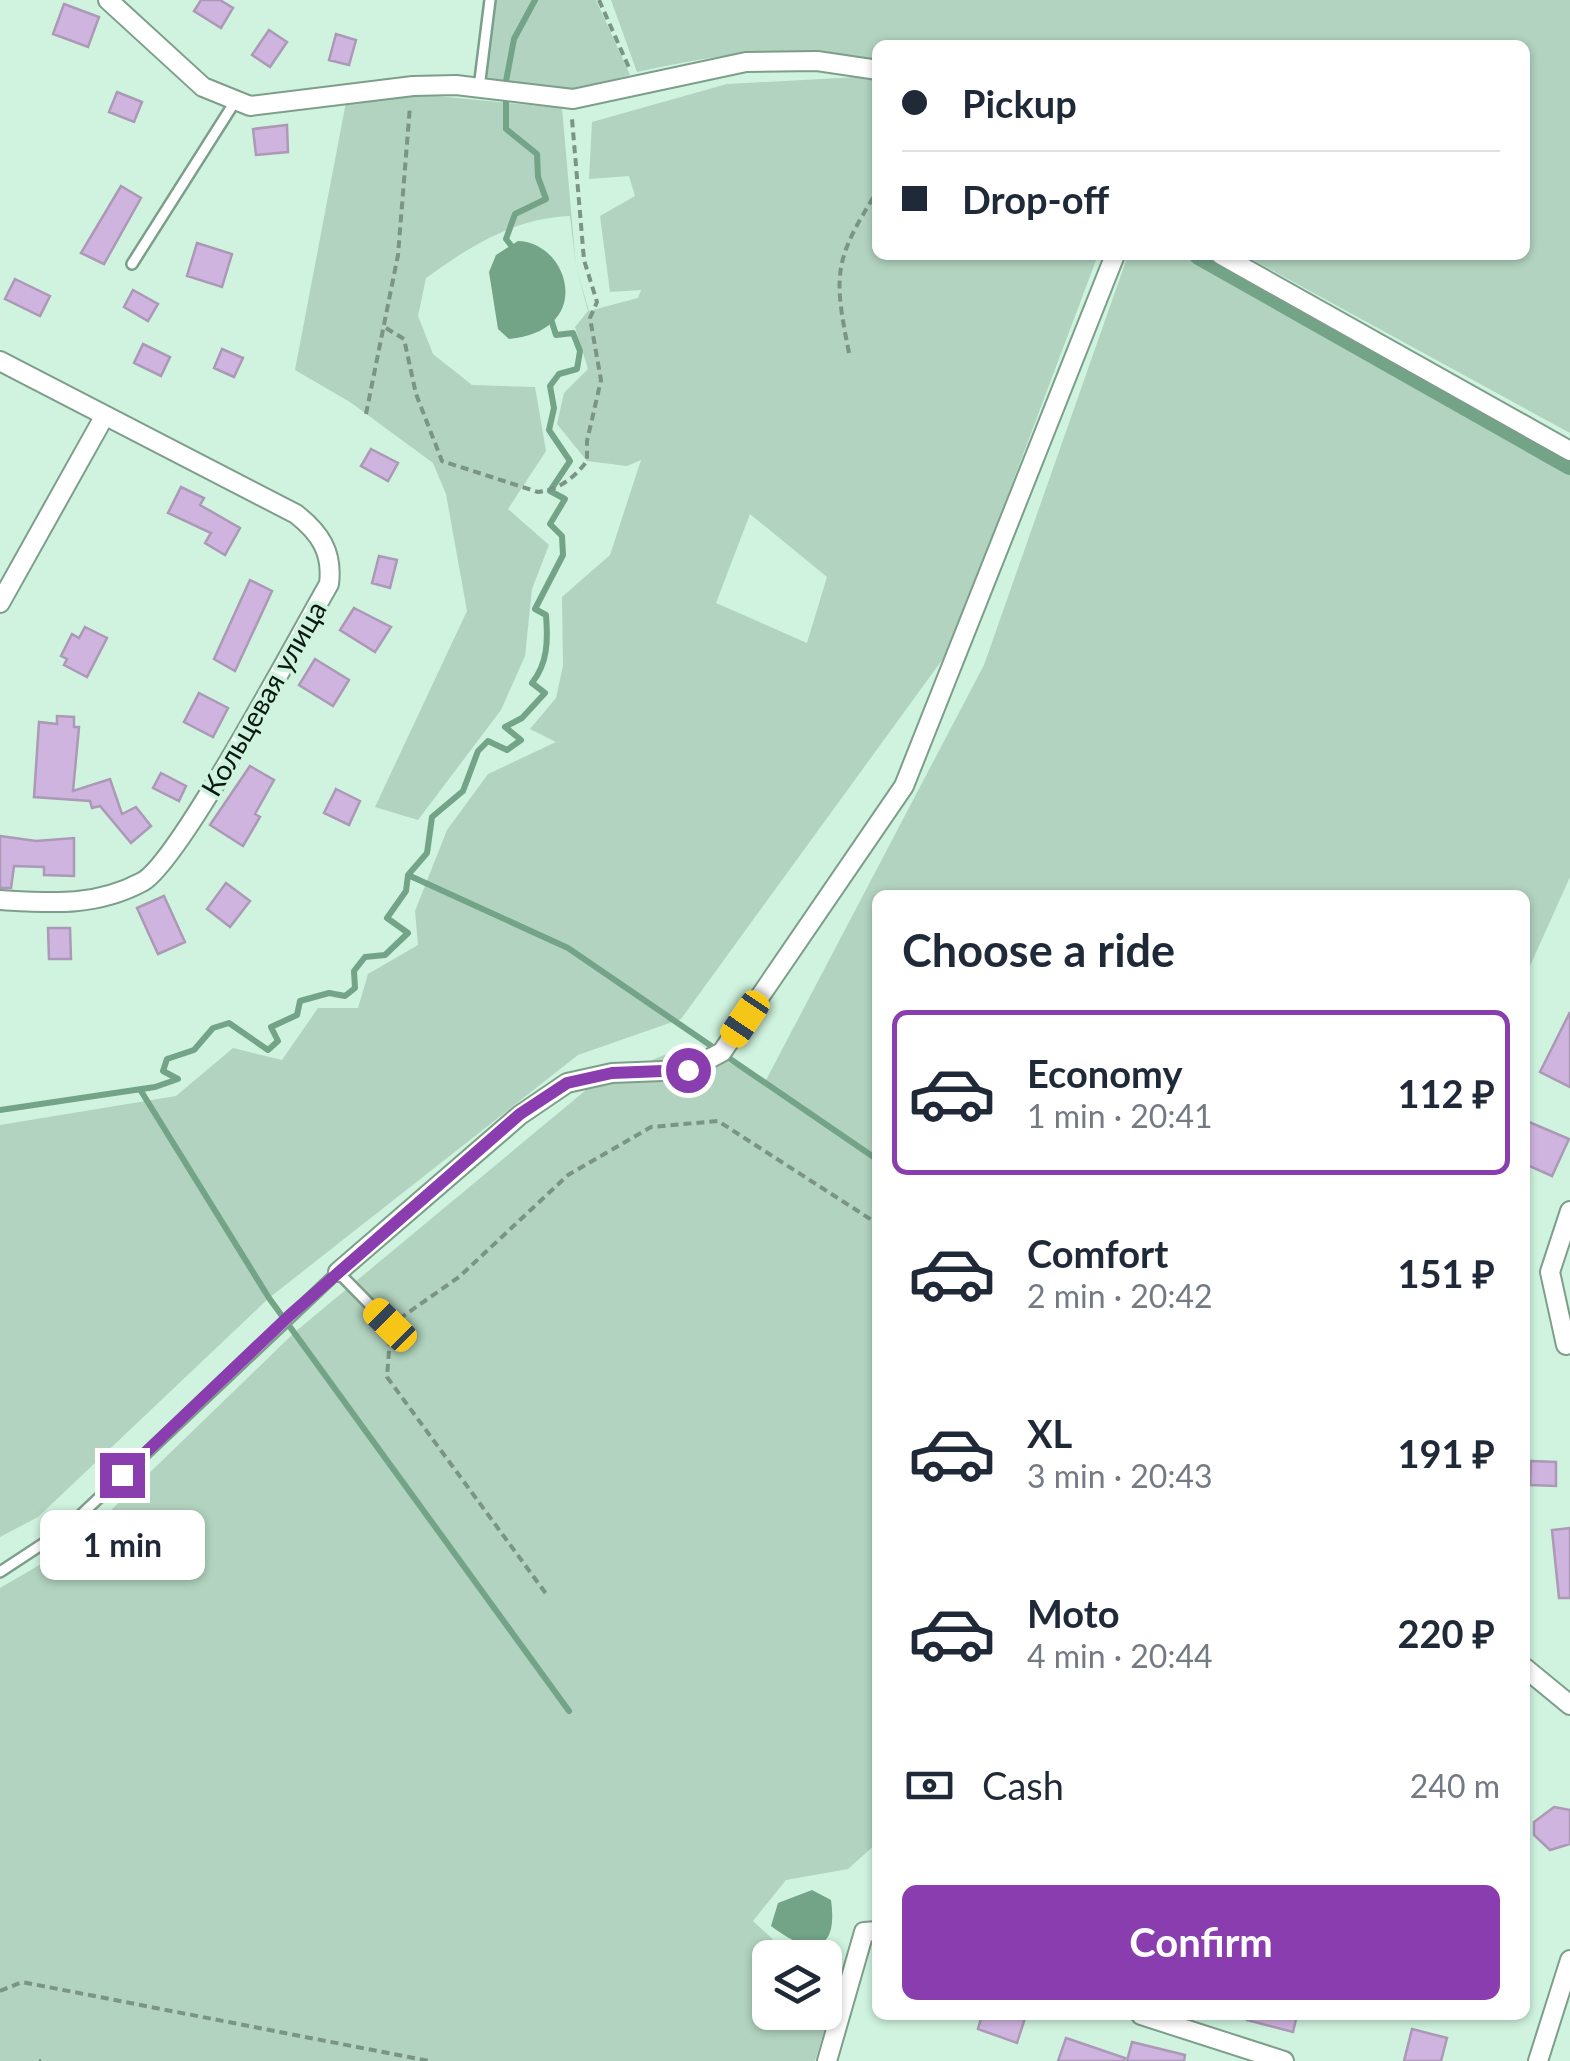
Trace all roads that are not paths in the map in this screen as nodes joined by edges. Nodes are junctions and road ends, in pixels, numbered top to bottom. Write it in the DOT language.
graph roads {
  1 [pos="108,0"];
  2 [pos="490,0"];
  3 [pos="872,69"];
  4 [pos="479,88"];
  5 [pos="236,100"];
  6 [pos="1113,260"];
  7 [pos="1230,260"];
  8 [pos="132,264"];
  9 [pos="0,361"];
  10 [pos="104,417"];
  11 [pos="1570,451"];
  12 [pos="0,603"];
  13 [pos="0,900"];
  14 [pos="1570,1212"];
  15 [pos="338,1272"];
  16 [pos="390,1325"];
  17 [pos="1566,1346"];
  18 [pos="0,1572"];
  19 [pos="1530,1672"];
  20 [pos="1570,1705"];
  21 [pos="872,1931"];
  22 [pos="1570,1960"];
  23 [pos="1157,2020"];
  24 [pos="827,2061"];
  25 [pos="1284,2061"];
  26 [pos="1538,2061"];
  1 -- 5 [label="street"];
  2 -- 4 [label="lane"];
  3 -- 4 [label="street"];
  4 -- 5 [label="street"];
  5 -- 8 [label="lane"];
  6 -- 15 [label="street"];
  7 -- 11 [label="street"];
  9 -- 10 [label="street, Кольцевая улица"];
  10 -- 12 [label="street"];
  10 -- 13 [label="street, Кольцевая улица"];
  14 -- 17 [label="street"];
  15 -- 16 [label="lane"];
  15 -- 18 [label="lane"];
  19 -- 20 [label="street"];
  21 -- 24 [label="street"];
  22 -- 26 [label="street"];
  23 -- 25 [label="street"];
}
